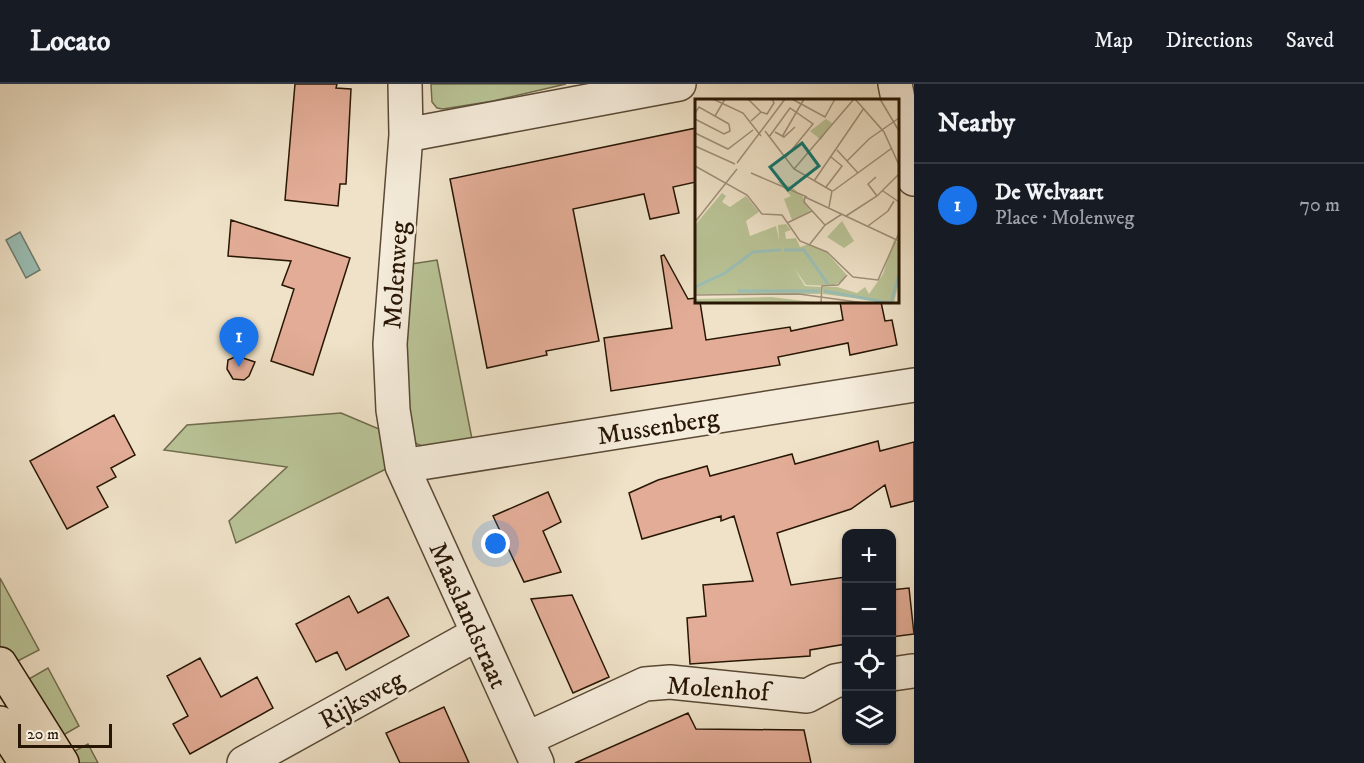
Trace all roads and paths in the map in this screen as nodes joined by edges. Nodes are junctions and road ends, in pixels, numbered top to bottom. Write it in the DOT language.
graph roads {
  1 [pos="405,84"];
  2 [pos="679,84"];
  3 [pos="895,84"];
  4 [pos="898,99"];
  5 [pos="899,104"];
  6 [pos="406,135"];
  7 [pos="914,179"];
  8 [pos="914,385"];
  9 [pos="402,466"];
  10 [pos="477,634"];
  11 [pos="0,664"];
  12 [pos="842,680"];
  13 [pos="0,723"];
  14 [pos="531,751"];
  15 [pos="26,763"];
  16 [pos="62,763"];
  17 [pos="244,763"];
  1 -- 6 [label="street, Molenweg"];
  2 -- 6 [label="street"];
  3 -- 4 [label="street"];
  5 -- 7 [label="street"];
  6 -- 9 [label="street, Molenweg"];
  8 -- 9 [label="street, Mussenberg"];
  9 -- 10 [label="street, Maaslandstraat"];
  10 -- 14 [label="street, Maaslandstraat"];
  10 -- 17 [label="street, Rijksweg"];
  11 -- 16 [label="main road"];
  12 -- 14 [label="street, Molenhof"];
  13 -- 15 [label="main road"];
}
